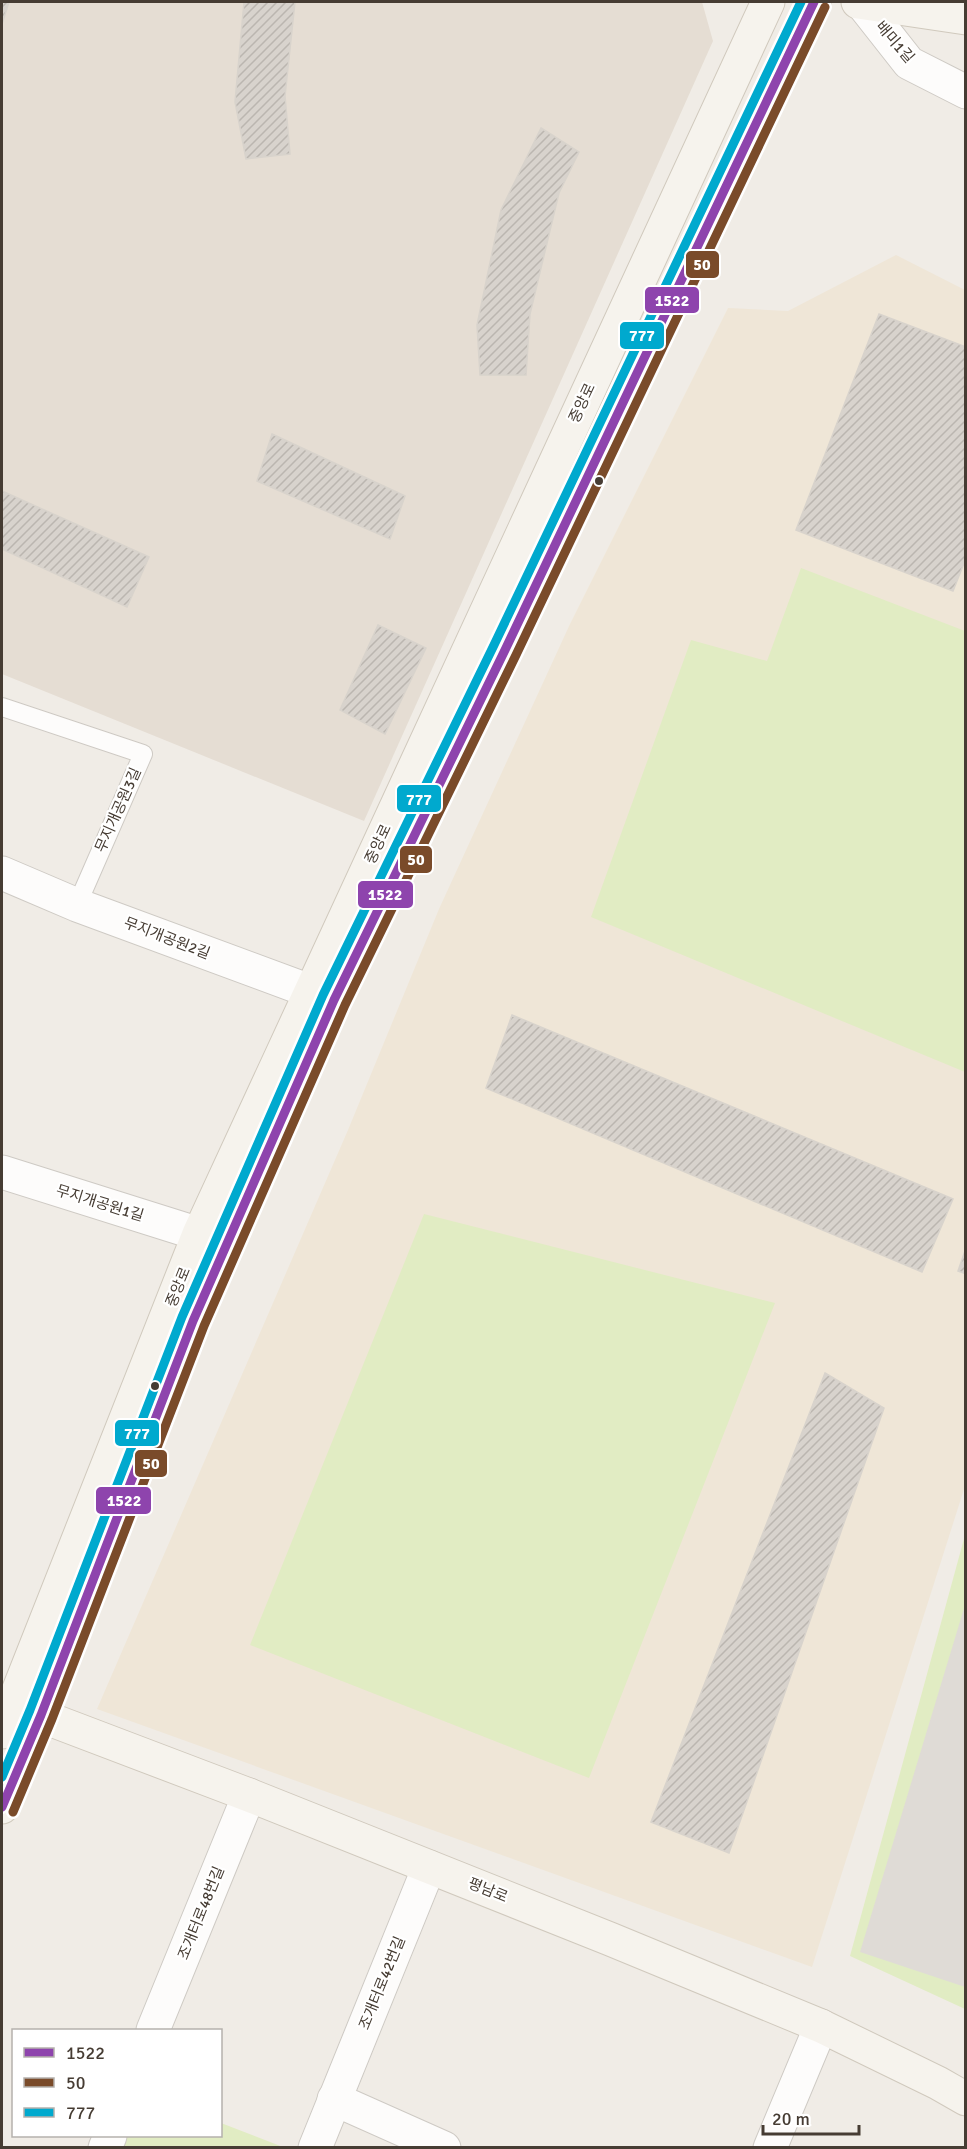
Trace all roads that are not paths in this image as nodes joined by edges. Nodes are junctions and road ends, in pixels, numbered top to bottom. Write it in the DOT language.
graph roads {
  1 [pos="768,2"];
  2 [pos="814,2"];
  3 [pos="859,2"];
  4 [pos="966,18"];
  5 [pos="966,92"];
  6 [pos="2,707"];
  7 [pos="2,873"];
  8 [pos="76,905"];
  9 [pos="322,996"];
  10 [pos="2,1172"];
  11 [pos="199,1234"];
  12 [pos="14,1713"];
  13 [pos="249,1796"];
  14 [pos="2,1807"];
  15 [pos="429,1867"];
  16 [pos="821,2026"];
  17 [pos="154,2029"];
  18 [pos="334,2099"];
  19 [pos="966,2099"];
  20 [pos="315,2148"];
  21 [pos="444,2148"];
  22 [pos="770,2148"];
  1 -- 9 [label="main road, 중앙로"];
  2 -- 9 [label="main road, 중앙로"];
  3 -- 4 [label="main road"];
  3 -- 5 [label="street, 배미1길"];
  6 -- 8 [label="lane, 무지개공원3길"];
  7 -- 8 [label="street, 무지개공원2길"];
  8 -- 9 [label="street, 무지개공원2길"];
  9 -- 11 [label="main road, 중앙로"];
  9 -- 12 [label="main road, 중앙로"];
  10 -- 11 [label="street, 무지개공원1길"];
  11 -- 12 [label="main road, 중앙로"];
  12 -- 13 [label="main road, 평남로"];
  12 -- 14 [label="main road, 중앙로"];
  13 -- 15 [label="main road, 평남로"];
  13 -- 17 [label="street, 조개터로48번길"];
  15 -- 16 [label="main road, 평남로"];
  15 -- 18 [label="street, 조개터로42번길"];
  16 -- 19 [label="main road, 평남로"];
  16 -- 22 [label="street"];
  18 -- 20 [label="street, 조개터로42번길"];
  18 -- 21 [label="street"];
}
